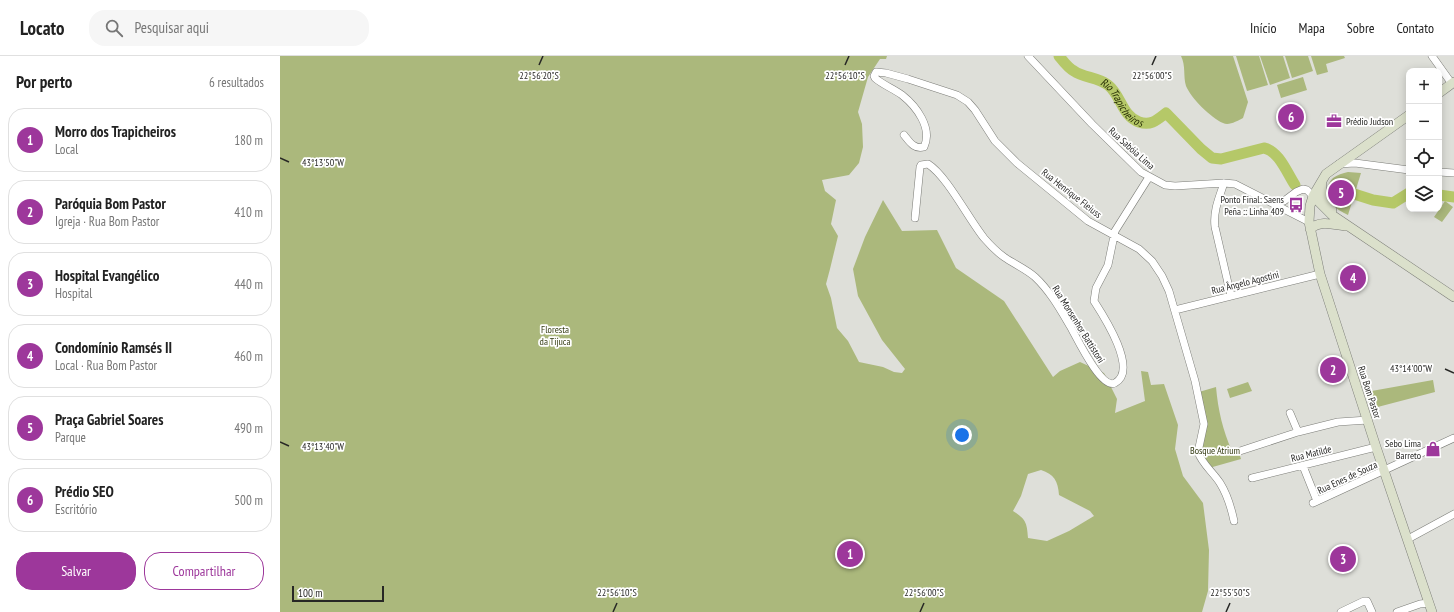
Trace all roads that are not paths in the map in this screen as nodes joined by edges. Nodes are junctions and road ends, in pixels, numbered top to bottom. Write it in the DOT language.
graph roads {
  1 [pos="1028,56"];
  2 [pos="1432,56"];
  3 [pos="1453,83"];
  4 [pos="1442,91"];
  5 [pos="1406,117"];
  6 [pos="904,135"];
  7 [pos="1338,164"];
  8 [pos="1406,170"];
  9 [pos="1442,172"];
  10 [pos="1454,174"];
  11 [pos="1149,177"];
  12 [pos="1324,178"];
  13 [pos="1224,183"];
  14 [pos="1313,196"];
  15 [pos="1273,203"];
  16 [pos="915,218"];
  17 [pos="1309,226"];
  18 [pos="1352,228"];
  19 [pos="1114,235"];
  20 [pos="1320,274"];
  21 [pos="1231,296"];
  22 [pos="1454,298"];
  23 [pos="1175,310"];
  24 [pos="1290,413"];
  25 [pos="1368,420"];
  26 [pos="1298,432"];
  27 [pos="1454,438"];
  28 [pos="1376,447"];
  29 [pos="1240,451"];
  30 [pos="1303,466"];
  31 [pos="1384,471"];
  32 [pos="1252,478"];
  33 [pos="1454,514"];
  34 [pos="1234,521"];
  35 [pos="1408,539"];
  36 [pos="1429,603"];
  37 [pos="1342,612"];
  38 [pos="1372,612"];
  39 [pos="1397,612"];
  40 [pos="1432,612"];
  1 -- 11 [label="street, Rua Sabóia Lima"];
  2 -- 3 [label="street"];
  3 -- 4 [label="street"];
  5 -- 7 [label="street, Rua Bom Pastor"];
  6 -- 19 [label="street, Rua Henrique Fleiuss"];
  7 -- 8 [label="street"];
  7 -- 12 [label="street, Rua Bom Pastor"];
  9 -- 10 [label="street"];
  11 -- 13 [label="street, Rua Sabóia Lima"];
  11 -- 19 [label="street"];
  12 -- 14 [label="street, Rua Bom Pastor"];
  12 -- 18 [label="street"];
  13 -- 15 [label="street, Rua Sabóia Lima"];
  13 -- 21 [label="street"];
  14 -- 15 [label="street"];
  14 -- 17 [label="street, Rua Bom Pastor"];
  14 -- 18 [label="street"];
  15 -- 17 [label="street, Rua Sabóia Lima"];
  16 -- 19 [label="street, Rua Monsenhor Battistoni"];
  17 -- 18 [label="street"];
  17 -- 20 [label="street, Rua Bom Pastor"];
  18 -- 22 [label="street"];
  19 -- 23 [label="street, Rua Henrique Fleiuss"];
  20 -- 21 [label="street, Rua Ângelo Agostini"];
  20 -- 25 [label="street, Rua Bom Pastor"];
  21 -- 23 [label="street, Rua Ângelo Agostini"];
  23 -- 34 [label="street, Rua Henrique Fleiuss"];
  24 -- 26 [label="street"];
  25 -- 26 [label="street"];
  25 -- 28 [label="street, Rua Bom Pastor"];
  26 -- 29 [label="street"];
  27 -- 31 [label="street, Rua Enes de Souza"];
  28 -- 30 [label="street, Rua Matilde"];
  28 -- 31 [label="street, Rua Bom Pastor"];
  30 -- 31 [label="street, Rua Enes de Souza"];
  30 -- 32 [label="street, Rua Matilde"];
  31 -- 35 [label="street, Rua Bom Pastor"];
  33 -- 35 [label="street"];
  35 -- 36 [label="street, Rua Bom Pastor"];
  36 -- 39 [label="street"];
  36 -- 40 [label="street, Rua Bom Pastor"];
  37 -- 38 [label="street"];
}
